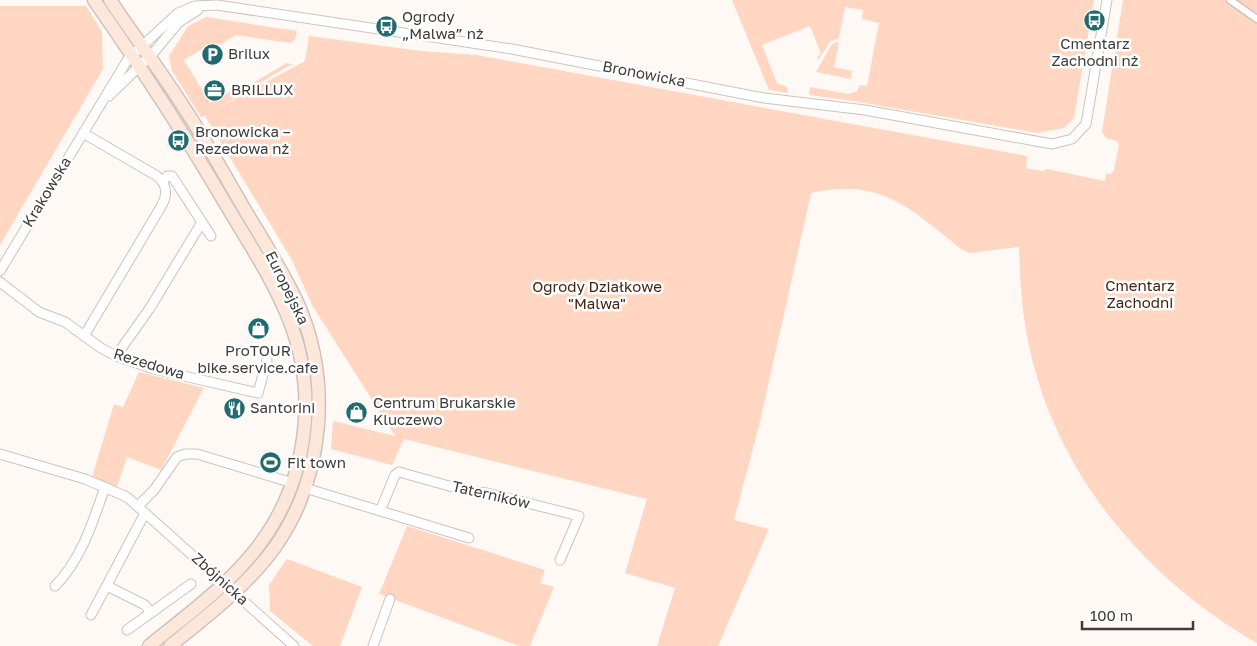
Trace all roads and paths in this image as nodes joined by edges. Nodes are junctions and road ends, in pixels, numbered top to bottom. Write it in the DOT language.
graph roads {
  1 [pos="94,0"];
  2 [pos="110,0"];
  3 [pos="1107,0"];
  4 [pos="1230,0"];
  5 [pos="225,6"];
  6 [pos="1257,19"];
  7 [pos="141,46"];
  8 [pos="150,57"];
  9 [pos="135,61"];
  10 [pos="95,114"];
  11 [pos="83,133"];
  12 [pos="162,182"];
  13 [pos="202,222"];
  14 [pos="211,236"];
  15 [pos="0,271"];
  16 [pos="0,282"];
  17 [pos="84,336"];
  18 [pos="116,356"];
  19 [pos="267,360"];
  20 [pos="0,454"];
  21 [pos="293,482"];
  22 [pos="305,488"];
  23 [pos="104,491"];
  24 [pos="138,506"];
  25 [pos="380,511"];
  26 [pos="146,513"];
  27 [pos="469,538"];
  28 [pos="560,560"];
  29 [pos="224,583"];
  30 [pos="191,584"];
  31 [pos="55,586"];
  32 [pos="107,586"];
  33 [pos="234,592"];
  34 [pos="390,599"];
  35 [pos="151,613"];
  36 [pos="92,614"];
  37 [pos="127,630"];
  38 [pos="149,646"];
  39 [pos="170,646"];
  40 [pos="294,646"];
  41 [pos="373,646"];
  1 -- 9 [label="main road"];
  2 -- 7 [label="main road"];
  3 -- 5 [label="street, Bronowicka"];
  4 -- 6 [label="street"];
  5 -- 7 [label="street, Bronowicka"];
  5 -- 8 [label="street, Bronowicka"];
  7 -- 8 [label="main road"];
  7 -- 9 [label="street, Krakowska"];
  8 -- 9 [label="street, Krakowska"];
  8 -- 22 [label="main road, Europejska"];
  9 -- 10 [label="street, Krakowska"];
  9 -- 10 [label="street, Krakowska"];
  9 -- 21 [label="main road, Europejska"];
  10 -- 11 [label="street, Krakowska"];
  11 -- 12 [label="street"];
  11 -- 15 [label="street, Krakowska"];
  12 -- 13 [label="street"];
  12 -- 17 [label="street"];
  13 -- 14 [label="street"];
  13 -- 18 [label="street"];
  16 -- 17 [label="street, Rezedowa"];
  17 -- 18 [label="street, Rezedowa"];
  18 -- 19 [label="street, Rezedowa"];
  20 -- 23 [label="street, Zbójnicka"];
  21 -- 24 [label="street"];
  21 -- 29 [label="main road, Europejska"];
  22 -- 25 [label="street"];
  22 -- 33 [label="main road, Europejska"];
  23 -- 24 [label="street, Zbójnicka"];
  23 -- 31 [label="street"];
  24 -- 26 [label="street, Zbójnicka"];
  25 -- 27 [label="street"];
  25 -- 28 [label="street, Taterników"];
  26 -- 29 [label="street, Zbójnicka"];
  26 -- 32 [label="street"];
  29 -- 33 [label="street, Zbójnicka"];
  29 -- 38 [label="main road, Europejska"];
  30 -- 35 [label="street"];
  32 -- 35 [label="street"];
  32 -- 36 [label="street"];
  33 -- 39 [label="main road, Europejska"];
  33 -- 40 [label="street, Zbójnicka"];
  34 -- 41 [label="street"];
  35 -- 37 [label="street"];
}
